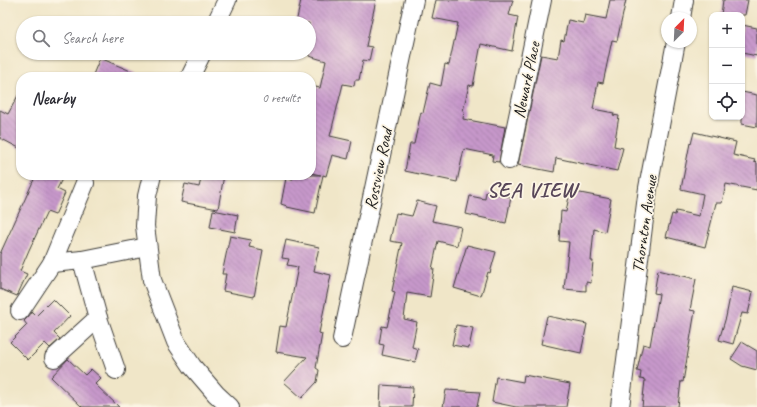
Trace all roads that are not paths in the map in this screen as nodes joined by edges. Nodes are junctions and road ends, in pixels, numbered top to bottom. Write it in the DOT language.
graph roads {
  1 [pos="227,0"];
  2 [pos="414,0"];
  3 [pos="542,0"];
  4 [pos="684,0"];
  5 [pos="682,12"];
  6 [pos="219,16"];
  7 [pos="675,48"];
  8 [pos="198,60"];
  9 [pos="192,72"];
  10 [pos="509,160"];
  11 [pos="151,180"];
  12 [pos="86,183"];
  13 [pos="147,247"];
  14 [pos="82,260"];
  15 [pos="52,263"];
  16 [pos="20,311"];
  17 [pos="98,318"];
  18 [pos="342,339"];
  19 [pos="54,358"];
  20 [pos="116,370"];
  21 [pos="230,407"];
  22 [pos="620,407"];
  1 -- 6 [label="street"];
  2 -- 18 [label="street, Rossview Road"];
  3 -- 10 [label="street, Newark Place"];
  4 -- 5 [label="street"];
  7 -- 22 [label="street, Thornton Avenue"];
  8 -- 9 [label="street"];
  11 -- 13 [label="street"];
  12 -- 15 [label="street"];
  13 -- 14 [label="street"];
  13 -- 21 [label="street"];
  14 -- 15 [label="street"];
  14 -- 17 [label="street"];
  15 -- 16 [label="street"];
  17 -- 19 [label="street"];
  17 -- 20 [label="street"];
}
